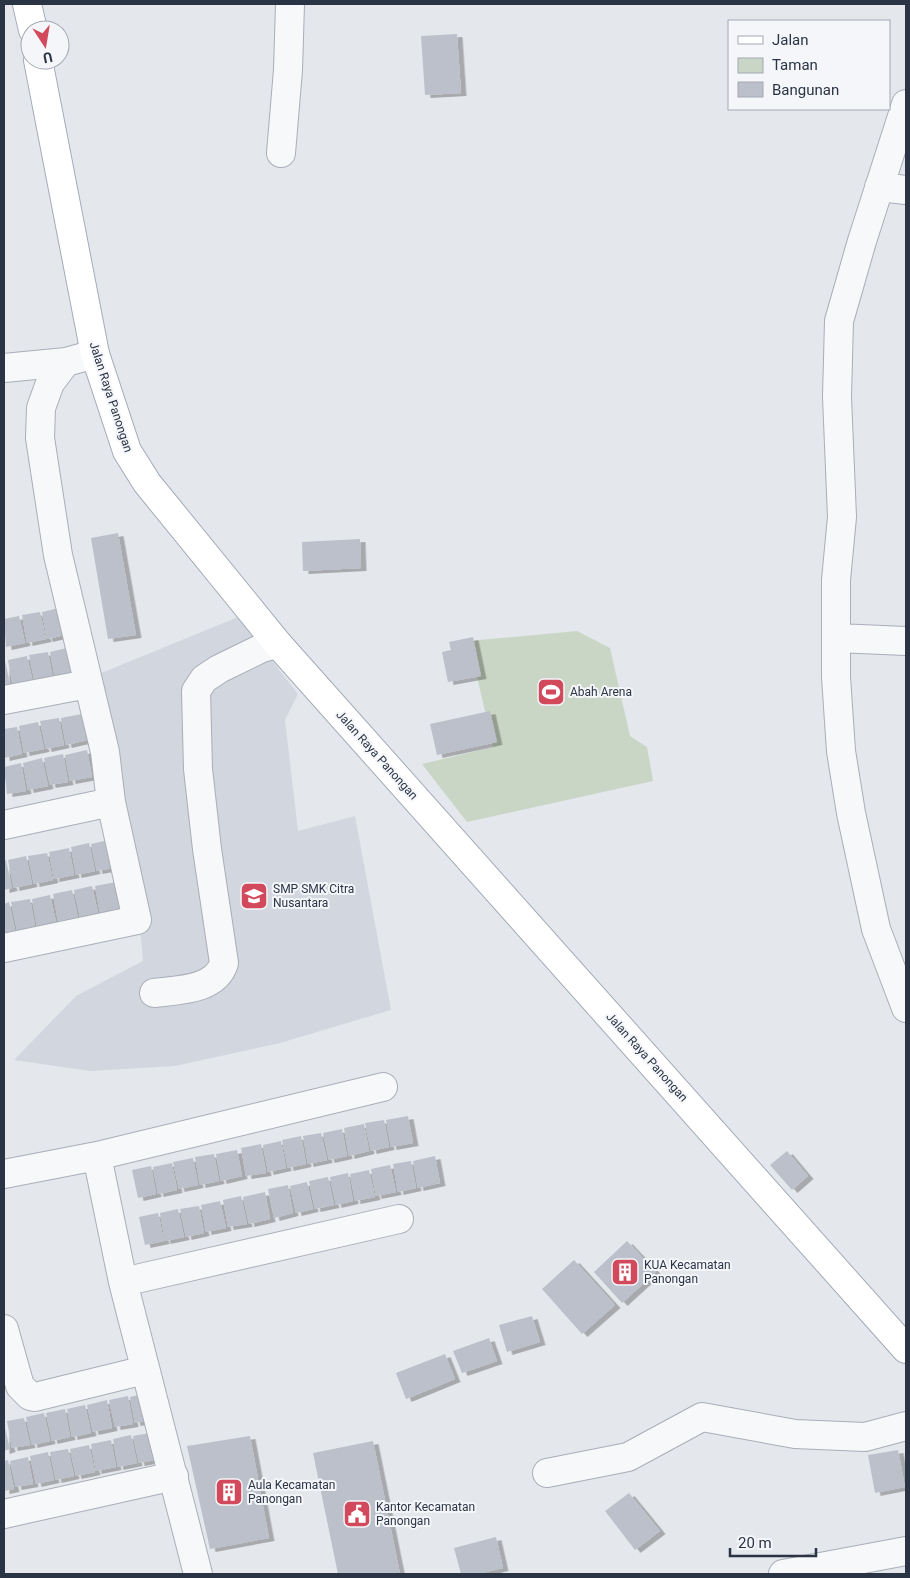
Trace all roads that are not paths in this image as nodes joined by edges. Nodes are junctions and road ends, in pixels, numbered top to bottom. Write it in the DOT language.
graph roads {
  1 [pos="28,4"];
  2 [pos="290,4"];
  3 [pos="31,20"];
  4 [pos="40,70"];
  5 [pos="906,104"];
  6 [pos="281,153"];
  7 [pos="879,187"];
  8 [pos="906,190"];
  9 [pos="95,354"];
  10 [pos="66,362"];
  11 [pos="4,368"];
  12 [pos="836,638"];
  13 [pos="906,640"];
  14 [pos="278,644"];
  15 [pos="88,684"];
  16 [pos="4,700"];
  17 [pos="111,802"];
  18 [pos="4,825"];
  19 [pos="4,948"];
  20 [pos="903,990"];
  21 [pos="154,993"];
  22 [pos="382,1087"];
  23 [pos="97,1156"];
  24 [pos="4,1174"];
  25 [pos="399,1219"];
  26 [pos="123,1282"];
  27 [pos="4,1329"];
  28 [pos="906,1349"];
  29 [pos="145,1370"];
  30 [pos="906,1426"];
  31 [pos="547,1473"];
  32 [pos="174,1476"];
  33 [pos="4,1514"];
  34 [pos="906,1552"];
  35 [pos="198,1574"];
  36 [pos="783,1574"];
  1 -- 3 [label="main road"];
  2 -- 6 [label="street"];
  4 -- 9 [label="main road, Jalan Raya Panongan"];
  5 -- 7 [label="street"];
  7 -- 8 [label="street"];
  7 -- 12 [label="street"];
  9 -- 10 [label="street"];
  9 -- 14 [label="main road, Jalan Raya Panongan"];
  10 -- 11 [label="street"];
  10 -- 15 [label="street"];
  12 -- 13 [label="street"];
  12 -- 20 [label="street"];
  14 -- 21 [label="street"];
  14 -- 28 [label="main road, Jalan Raya Panongan"];
  15 -- 16 [label="street"];
  15 -- 17 [label="street"];
  17 -- 18 [label="street"];
  17 -- 19 [label="street"];
  22 -- 23 [label="street"];
  23 -- 24 [label="street"];
  23 -- 26 [label="street"];
  25 -- 26 [label="street"];
  26 -- 29 [label="street"];
  27 -- 29 [label="street"];
  29 -- 32 [label="street"];
  30 -- 31 [label="street"];
  32 -- 33 [label="street"];
  32 -- 35 [label="street"];
  34 -- 36 [label="street"];
}
